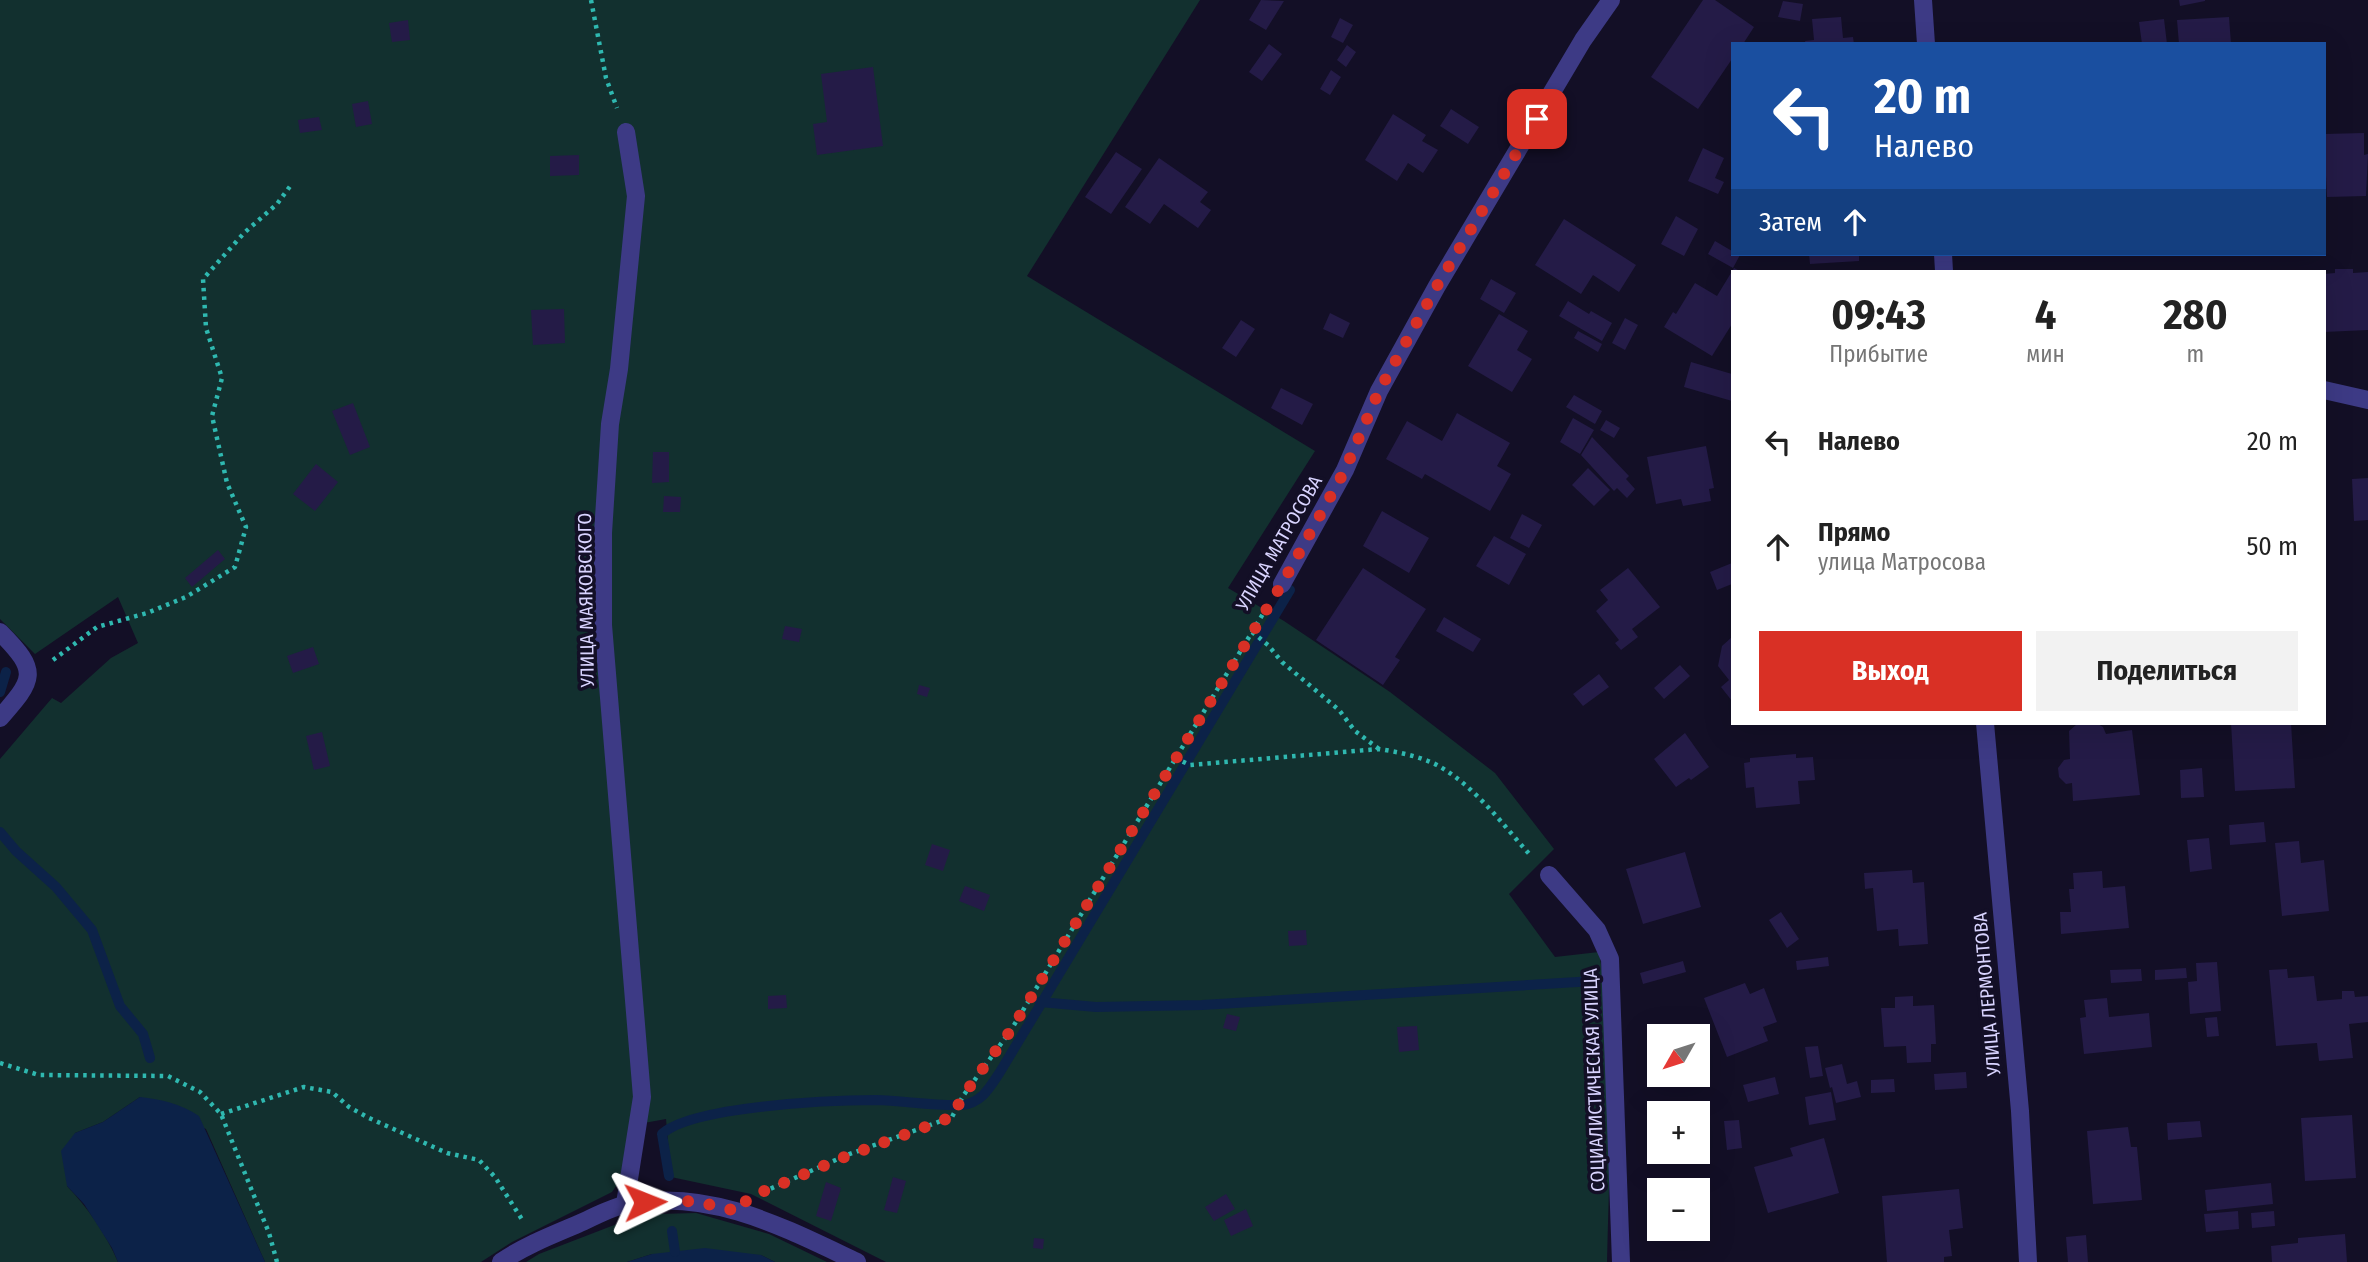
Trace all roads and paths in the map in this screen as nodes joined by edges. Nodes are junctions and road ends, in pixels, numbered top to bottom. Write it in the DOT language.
graph roads {
  1 [pos="591,0"];
  2 [pos="1611,0"];
  3 [pos="1923,0"];
  4 [pos="1926,42"];
  5 [pos="626,132"];
  6 [pos="291,185"];
  7 [pos="2326,390"];
  8 [pos="2368,400"];
  9 [pos="1282,584"];
  10 [pos="0,632"];
  11 [pos="1252,632"];
  12 [pos="29,676"];
  13 [pos="0,718"];
  14 [pos="1985,725"];
  15 [pos="1379,749"];
  16 [pos="1177,759"];
  17 [pos="1549,875"];
  18 [pos="0,1063"];
  19 [pos="221,1114"];
  20 [pos="625,1204"];
  21 [pos="739,1212"];
  22 [pos="534,1244"];
  23 [pos="277,1262"];
  24 [pos="501,1262"];
  25 [pos="857,1262"];
  26 [pos="1621,1262"];
  27 [pos="2028,1262"];
  1 -- 5 [label="path"];
  2 -- 9 [label="street, УЛИЦА МАТРОСОВА"];
  3 -- 4 [label="street"];
  5 -- 20 [label="street, УЛИЦА МАЯКОВСКОГО"];
  6 -- 12 [label="path"];
  7 -- 8 [label="street"];
  9 -- 11 [label="path, УЛИЦА МАТРОСОВА"];
  10 -- 12 [label="street"];
  11 -- 15 [label="path"];
  11 -- 16 [label="path, УЛИЦА МАТРОСОВА"];
  12 -- 13 [label="street"];
  14 -- 27 [label="street, УЛИЦА ЛЕРМОНТОВА"];
  15 -- 16 [label="path"];
  15 -- 17 [label="path"];
  16 -- 21 [label="path, УЛИЦА МАТРОСОВА"];
  17 -- 26 [label="street, СОЦИАЛИСТИЧЕСКАЯ УЛИЦА"];
  18 -- 19 [label="path"];
  19 -- 22 [label="path"];
  19 -- 23 [label="path"];
  20 -- 21 [label="street"];
  20 -- 22 [label="street"];
  21 -- 25 [label="street"];
  22 -- 24 [label="street"];
}
